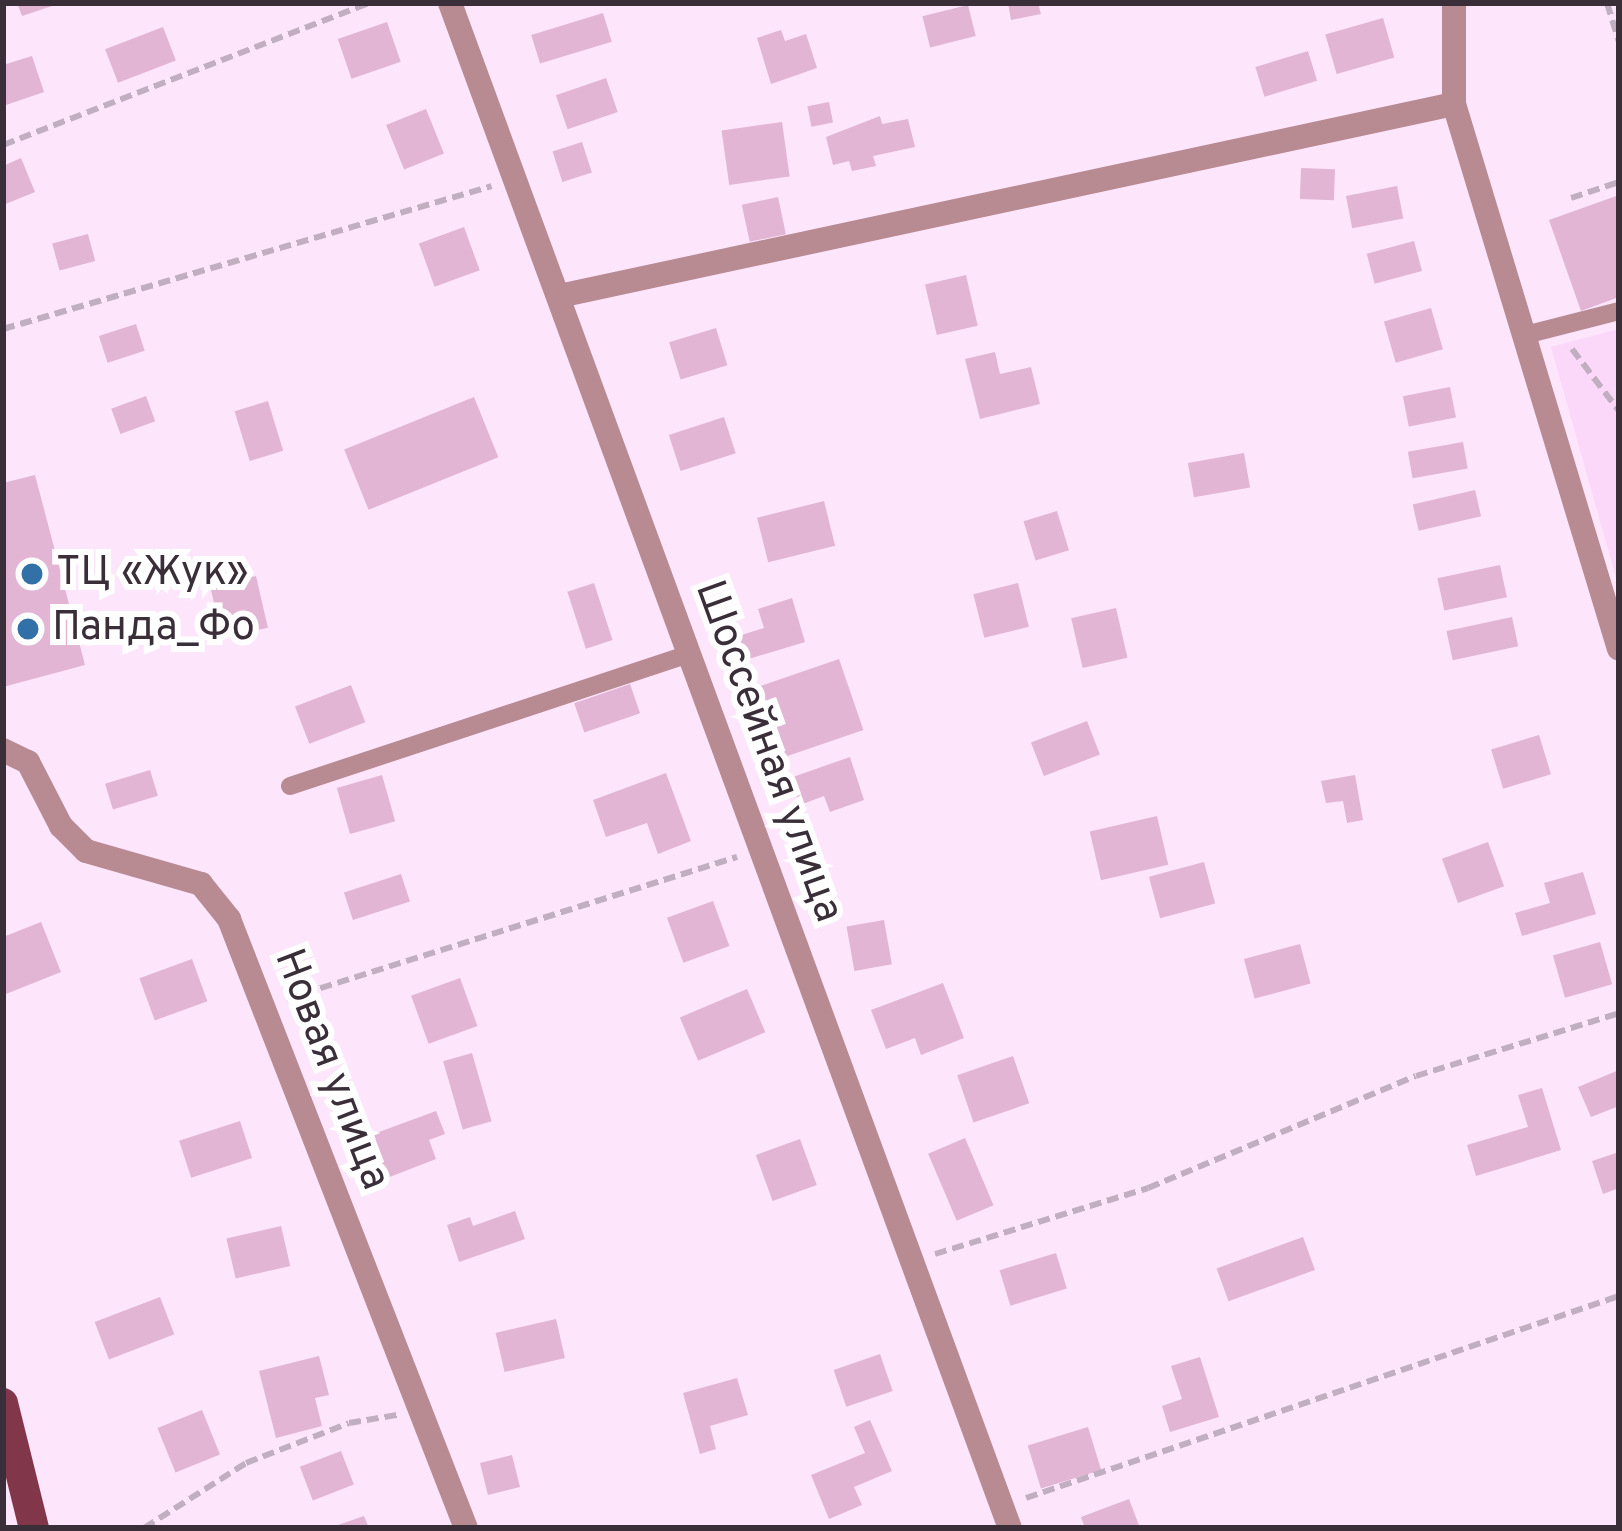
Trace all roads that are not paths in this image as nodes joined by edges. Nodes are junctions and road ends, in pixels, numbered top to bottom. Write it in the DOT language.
graph roads {
  1 [pos="450,3"];
  2 [pos="1459,8"];
  3 [pos="1454,104"];
  4 [pos="563,295"];
  5 [pos="1619,311"];
  6 [pos="1541,331"];
  7 [pos="1619,649"];
  8 [pos="690,654"];
  9 [pos="3,750"];
  10 [pos="290,786"];
  11 [pos="3,1403"];
  12 [pos="1006,1517"];
  13 [pos="34,1528"];
  14 [pos="466,1528"];
  1 -- 4 [label="street, Шоссейная улица"];
  2 -- 3 [label="street"];
  3 -- 4 [label="street"];
  3 -- 6 [label="street"];
  4 -- 8 [label="street, Шоссейная улица"];
  5 -- 6 [label="lane"];
  6 -- 7 [label="street"];
  8 -- 10 [label="lane"];
  8 -- 12 [label="street, Шоссейная улица"];
  9 -- 14 [label="street, Новая улица"];
  11 -- 13 [label="main road"];
}
